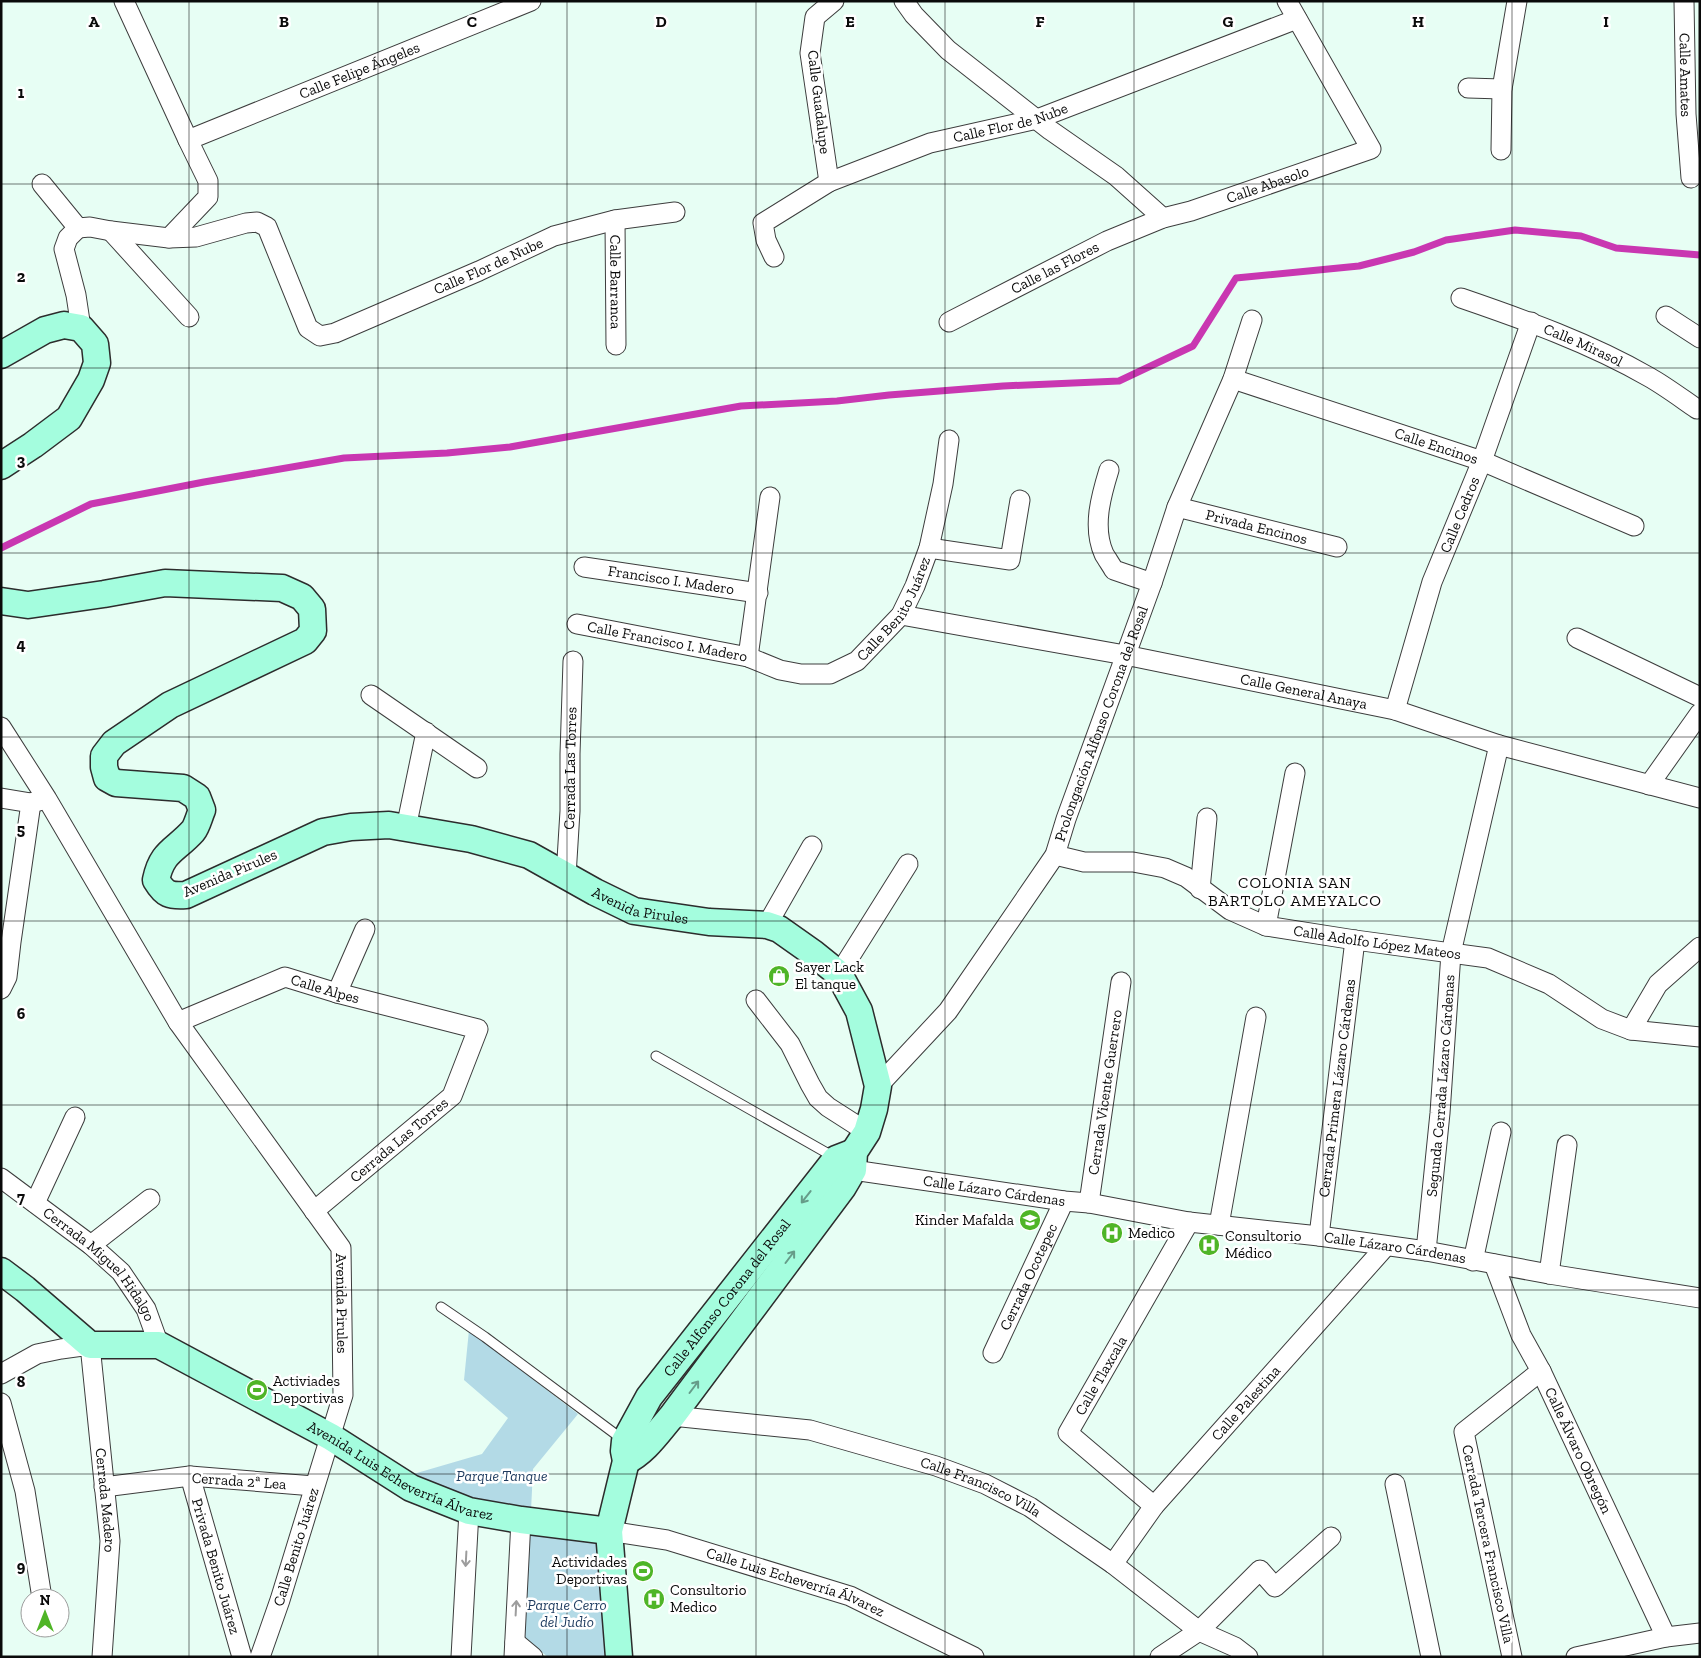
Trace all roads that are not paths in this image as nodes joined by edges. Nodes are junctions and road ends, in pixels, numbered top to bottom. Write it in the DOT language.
graph roads {
  1 [pos="124,1"];
  2 [pos="531,1"];
  3 [pos="834,1"];
  4 [pos="904,1"];
  5 [pos="1287,1"];
  6 [pos="1517,1"];
  7 [pos="1684,1"];
  8 [pos="1297,19"];
  9 [pos="1468,88"];
  10 [pos="1502,89"];
  11 [pos="1693,109"];
  12 [pos="1037,119"];
  13 [pos="188,140"];
  14 [pos="1501,150"];
  15 [pos="1691,178"];
  16 [pos="829,182"];
  17 [pos="42,184"];
  18 [pos="675,212"];
  19 [pos="1163,218"];
  20 [pos="615,220"];
  21 [pos="78,228"];
  22 [pos="111,231"];
  23 [pos="169,238"];
  24 [pos="774,257"];
  25 [pos="1461,298"];
  26 [pos="190,316"];
  27 [pos="1666,316"];
  28 [pos="1252,320"];
  29 [pos="949,322"];
  30 [pos="1531,322"];
  31 [pos="81,328"];
  32 [pos="1700,338"];
  33 [pos="616,345"];
  34 [pos="1,355"];
  35 [pos="1233,379"];
  36 [pos="1697,409"];
  37 [pos="949,440"];
  38 [pos="1482,461"];
  39 [pos="1,466"];
  40 [pos="1109,470"];
  41 [pos="770,497"];
  42 [pos="1020,500"];
  43 [pos="1177,508"];
  44 [pos="1634,526"];
  45 [pos="1337,547"];
  46 [pos="929,548"];
  47 [pos="584,567"];
  48 [pos="1152,583"];
  49 [pos="758,593"];
  50 [pos="1,602"];
  51 [pos="901,615"];
  52 [pos="577,624"];
  53 [pos="1577,638"];
  54 [pos="1125,656"];
  55 [pos="748,657"];
  56 [pos="573,661"];
  57 [pos="372,695"];
  58 [pos="1700,697"];
  59 [pos="1395,710"];
  60 [pos="1700,713"];
  61 [pos="1,727"];
  62 [pos="426,732"];
  63 [pos="1500,745"];
  64 [pos="477,768"];
  65 [pos="1295,773"];
  66 [pos="1649,785"];
  67 [pos="1,798"];
  68 [pos="1700,798"];
  69 [pos="39,801"];
  70 [pos="1207,818"];
  71 [pos="406,828"];
  72 [pos="812,846"];
  73 [pos="1055,855"];
  74 [pos="908,864"];
  75 [pos="566,876"];
  76 [pos="1200,889"];
  77 [pos="769,921"];
  78 [pos="1266,926"];
  79 [pos="365,929"];
  80 [pos="1356,940"];
  81 [pos="6,942"];
  82 [pos="1700,947"];
  83 [pos="1451,953"];
  84 [pos="839,974"];
  85 [pos="1121,982"];
  86 [pos="1,989"];
  87 [pos="337,993"];
  88 [pos="756,1000"];
  89 [pos="1256,1017"];
  90 [pos="178,1022"];
  91 [pos="478,1029"];
  92 [pos="1631,1030"];
  93 [pos="1700,1037"];
  94 [pos="656,1056"];
  95 [pos="878,1086"];
  96 [pos="75,1117"];
  97 [pos="1501,1132"];
  98 [pos="1567,1145"];
  99 [pos="853,1153"];
  100 [pos="1,1178"];
  101 [pos="150,1199"];
  102 [pos="1064,1201"];
  103 [pos="35,1203"];
  104 [pos="1089,1203"];
  105 [pos="314,1211"];
  106 [pos="1189,1222"];
  107 [pos="1219,1225"];
  108 [pos="1319,1236"];
  109 [pos="91,1245"];
  110 [pos="1386,1246"];
  111 [pos="1426,1251"];
  112 [pos="1473,1260"];
  113 [pos="1494,1264"];
  114 [pos="1,1271"];
  115 [pos="1549,1274"];
  116 [pos="1700,1298"];
  117 [pos="441,1307"];
  118 [pos="90,1344"];
  119 [pos="159,1345"];
  120 [pos="992,1353"];
  121 [pos="1541,1371"];
  122 [pos="1,1374"];
  123 [pos="1,1403"];
  124 [pos="672,1416"];
  125 [pos="331,1438"];
  126 [pos="625,1451"];
  127 [pos="190,1476"];
  128 [pos="1395,1484"];
  129 [pos="314,1486"];
  130 [pos="104,1487"];
  131 [pos="1154,1506"];
  132 [pos="469,1511"];
  133 [pos="521,1520"];
  134 [pos="609,1531"];
  135 [pos="1331,1537"];
  136 [pos="1113,1564"];
  137 [pos="40,1588"];
  138 [pos="1200,1631"];
  139 [pos="1700,1633"];
  140 [pos="1666,1636"];
  141 [pos="514,1650"];
  142 [pos="102,1657"];
  143 [pos="242,1657"];
  144 [pos="260,1657"];
  145 [pos="461,1657"];
  146 [pos="533,1657"];
  147 [pos="618,1657"];
  148 [pos="974,1657"];
  149 [pos="1160,1657"];
  150 [pos="1248,1657"];
  151 [pos="1431,1657"];
  152 [pos="1512,1657"];
  153 [pos="1576,1657"];
  1 -- 13 [label="street"];
  2 -- 13 [label="street, Calle Felipe Ángeles"];
  3 -- 16 [label="street, Calle Guadalupe"];
  4 -- 12 [label="street"];
  5 -- 8 [label="street"];
  6 -- 10 [label="street"];
  7 -- 11 [label="street, Calle Amates"];
  8 -- 12 [label="street, Calle Flor de Nube"];
  8 -- 19 [label="street, Calle Abasolo"];
  9 -- 10 [label="street"];
  10 -- 14 [label="street"];
  11 -- 15 [label="street, Calle Amates"];
  12 -- 16 [label="street, Calle Flor de Nube"];
  12 -- 19 [label="street"];
  13 -- 23 [label="street"];
  16 -- 24 [label="street, Calle Flor de Nube"];
  17 -- 21 [label="street"];
  18 -- 20 [label="street, Calle Flor de Nube"];
  19 -- 29 [label="street, Calle las Flores"];
  20 -- 23 [label="street, Calle Flor de Nube"];
  20 -- 33 [label="street, Calle Barranca"];
  21 -- 22 [label="street"];
  21 -- 31 [label="street"];
  22 -- 23 [label="street"];
  22 -- 26 [label="street"];
  25 -- 30 [label="street, Calle Mirasol"];
  27 -- 32 [label="street"];
  28 -- 35 [label="street, Prolongación Alfonso Corona del Rosal"];
  30 -- 36 [label="street, Calle Mirasol"];
  30 -- 38 [label="street, Calle Cedros"];
  31 -- 34 [label="street"];
  31 -- 39 [label="street"];
  35 -- 38 [label="street, Calle Encinos"];
  35 -- 43 [label="street, Prolongación Alfonso Corona del Rosal"];
  37 -- 46 [label="street, Calle Benito Juárez"];
  38 -- 44 [label="street, Calle Encinos"];
  38 -- 59 [label="street, Calle Cedros"];
  40 -- 48 [label="street"];
  41 -- 49 [label="street, Calle Francisco I. Madero"];
  42 -- 46 [label="street"];
  43 -- 45 [label="street, Privada Encinos"];
  43 -- 48 [label="street, Prolongación Alfonso Corona del Rosal"];
  46 -- 51 [label="street, Calle Benito Juárez"];
  47 -- 49 [label="street, Francisco I. Madero"];
  48 -- 54 [label="street, Prolongación Alfonso Corona del Rosal"];
  49 -- 55 [label="street, Calle Francisco I. Madero"];
  50 -- 71 [label="street, Avenida Pirules"];
  51 -- 54 [label="street, Calle General Anaya"];
  51 -- 55 [label="street, Calle Benito Juárez"];
  52 -- 55 [label="street, Calle Francisco I. Madero"];
  53 -- 58 [label="street"];
  54 -- 59 [label="street, Calle General Anaya"];
  54 -- 73 [label="street, Prolongación Alfonso Corona del Rosal"];
  56 -- 75 [label="street, Cerrada Las Torres"];
  57 -- 62 [label="street"];
  59 -- 63 [label="street, Calle General Anaya"];
  60 -- 66 [label="street"];
  61 -- 69 [label="street, Avenida Pirules"];
  62 -- 64 [label="street"];
  62 -- 71 [label="street"];
  63 -- 66 [label="street, Calle General Anaya"];
  63 -- 83 [label="street, Segunda Cerrada Lázaro Cárdenas"];
  65 -- 78 [label="street"];
  66 -- 68 [label="street, Calle General Anaya"];
  67 -- 69 [label="street"];
  69 -- 81 [label="street"];
  69 -- 90 [label="street, Avenida Pirules"];
  70 -- 76 [label="street"];
  71 -- 75 [label="street, Avenida Pirules"];
  72 -- 77 [label="street"];
  73 -- 76 [label="street, Calle Adolfo López Mateos"];
  73 -- 95 [label="street, Prolongación Alfonso Corona del Rosal"];
  74 -- 84 [label="street"];
  75 -- 77 [label="street, Avenida Pirules"];
  76 -- 78 [label="street, Calle Adolfo López Mateos"];
  77 -- 84 [label="street, Avenida Pirules"];
  78 -- 80 [label="street, Calle Adolfo López Mateos"];
  79 -- 87 [label="street"];
  80 -- 83 [label="street, Calle Adolfo López Mateos"];
  80 -- 108 [label="street, Cerrada Primera Lázaro Cárdenas"];
  81 -- 86 [label="street"];
  82 -- 92 [label="street"];
  83 -- 92 [label="street, Calle Adolfo López Mateos"];
  83 -- 111 [label="street, Segunda Cerrada Lázaro Cárdenas"];
  84 -- 95 [label="street, Avenida Pirules"];
  85 -- 104 [label="street, Cerrada Vicente Guerrero"];
  87 -- 90 [label="street, Calle Alpes"];
  87 -- 91 [label="street, Calle Alpes"];
  88 -- 99 [label="street"];
  89 -- 107 [label="street"];
  90 -- 105 [label="street, Avenida Pirules"];
  91 -- 105 [label="street, Cerrada Las Torres"];
  92 -- 93 [label="street, Calle Adolfo López Mateos"];
  94 -- 99 [label="lane"];
  95 -- 99 [label="street, Calle Alfonso Corona del Rosal"];
  96 -- 103 [label="street"];
  97 -- 112 [label="street"];
  98 -- 115 [label="street"];
  99 -- 102 [label="street, Calle Lázaro Cárdenas"];
  124 -- 99 [label="street, Calle Alfonso Corona del Rosal, one-way"];
  99 -- 126 [label="street, Calle Alfonso Corona del Rosal, one-way"];
  100 -- 103 [label="street, Cerrada Miguel Hidalgo"];
  101 -- 109 [label="street"];
  102 -- 104 [label="street, Calle Lázaro Cárdenas"];
  102 -- 120 [label="street, Cerrada Ocotepec"];
  103 -- 109 [label="street, Cerrada Miguel Hidalgo"];
  104 -- 106 [label="street, Calle Lázaro Cárdenas"];
  105 -- 125 [label="street, Avenida Pirules"];
  106 -- 107 [label="street, Calle Lázaro Cárdenas"];
  106 -- 131 [label="street, Calle Tlaxcala"];
  107 -- 108 [label="street, Calle Lázaro Cárdenas"];
  108 -- 110 [label="street, Calle Lázaro Cárdenas"];
  109 -- 119 [label="street, Cerrada Miguel Hidalgo"];
  110 -- 111 [label="street, Calle Lázaro Cárdenas"];
  110 -- 131 [label="street, Calle Palestina"];
  111 -- 112 [label="street, Calle Lázaro Cárdenas"];
  112 -- 113 [label="street, Calle Lázaro Cárdenas"];
  113 -- 115 [label="street, Calle Lázaro Cárdenas"];
  113 -- 121 [label="street, Calle Álvaro Obregón"];
  114 -- 118 [label="street"];
  115 -- 116 [label="street, Calle Lázaro Cárdenas"];
  117 -- 126 [label="lane"];
  118 -- 119 [label="street, Avenida Luis Echeverría Álvarez"];
  118 -- 122 [label="street"];
  118 -- 130 [label="street, Cerrada Madero"];
  119 -- 125 [label="street, Avenida Luis Echeverría Álvarez"];
  121 -- 140 [label="street, Calle Álvaro Obregón"];
  121 -- 152 [label="street, Cerrada Tercera Francisco Villa"];
  123 -- 137 [label="street"];
  124 -- 126 [label="street, Calle Alfonso Corona del Rosal"];
  124 -- 136 [label="street, Calle Francisco Villa"];
  125 -- 129 [label="street, Calle Benito Juárez"];
  125 -- 132 [label="street, Avenida Luis Echeverría Álvarez"];
  126 -- 134 [label="street, Calle Alfonso Corona del Rosal"];
  127 -- 129 [label="street, Cerrada 2ª Lea"];
  127 -- 130 [label="street, Cerrada 2ª Lea"];
  127 -- 143 [label="street, Privada Benito Juárez"];
  128 -- 151 [label="street"];
  129 -- 144 [label="street, Calle Benito Juárez"];
  130 -- 142 [label="street, Cerrada Madero"];
  131 -- 136 [label="street, Calle Palestina"];
  132 -- 133 [label="street, Avenida Luis Echeverría Álvarez"];
  132 -- 145 [label="street, one-way"];
  133 -- 134 [label="street, Avenida Luis Echeverría Álvarez"];
  141 -- 133 [label="street, one-way"];
  134 -- 147 [label="street, Calle Alfonso Corona del Rosal"];
  134 -- 148 [label="street, Calle Luis Echeverría Álvarez"];
  135 -- 138 [label="street"];
  136 -- 138 [label="street, Calle Francisco Villa"];
  138 -- 149 [label="street"];
  138 -- 150 [label="street, Calle Francisco Villa"];
  139 -- 140 [label="street"];
  140 -- 153 [label="street"];
  141 -- 146 [label="street"];
}
